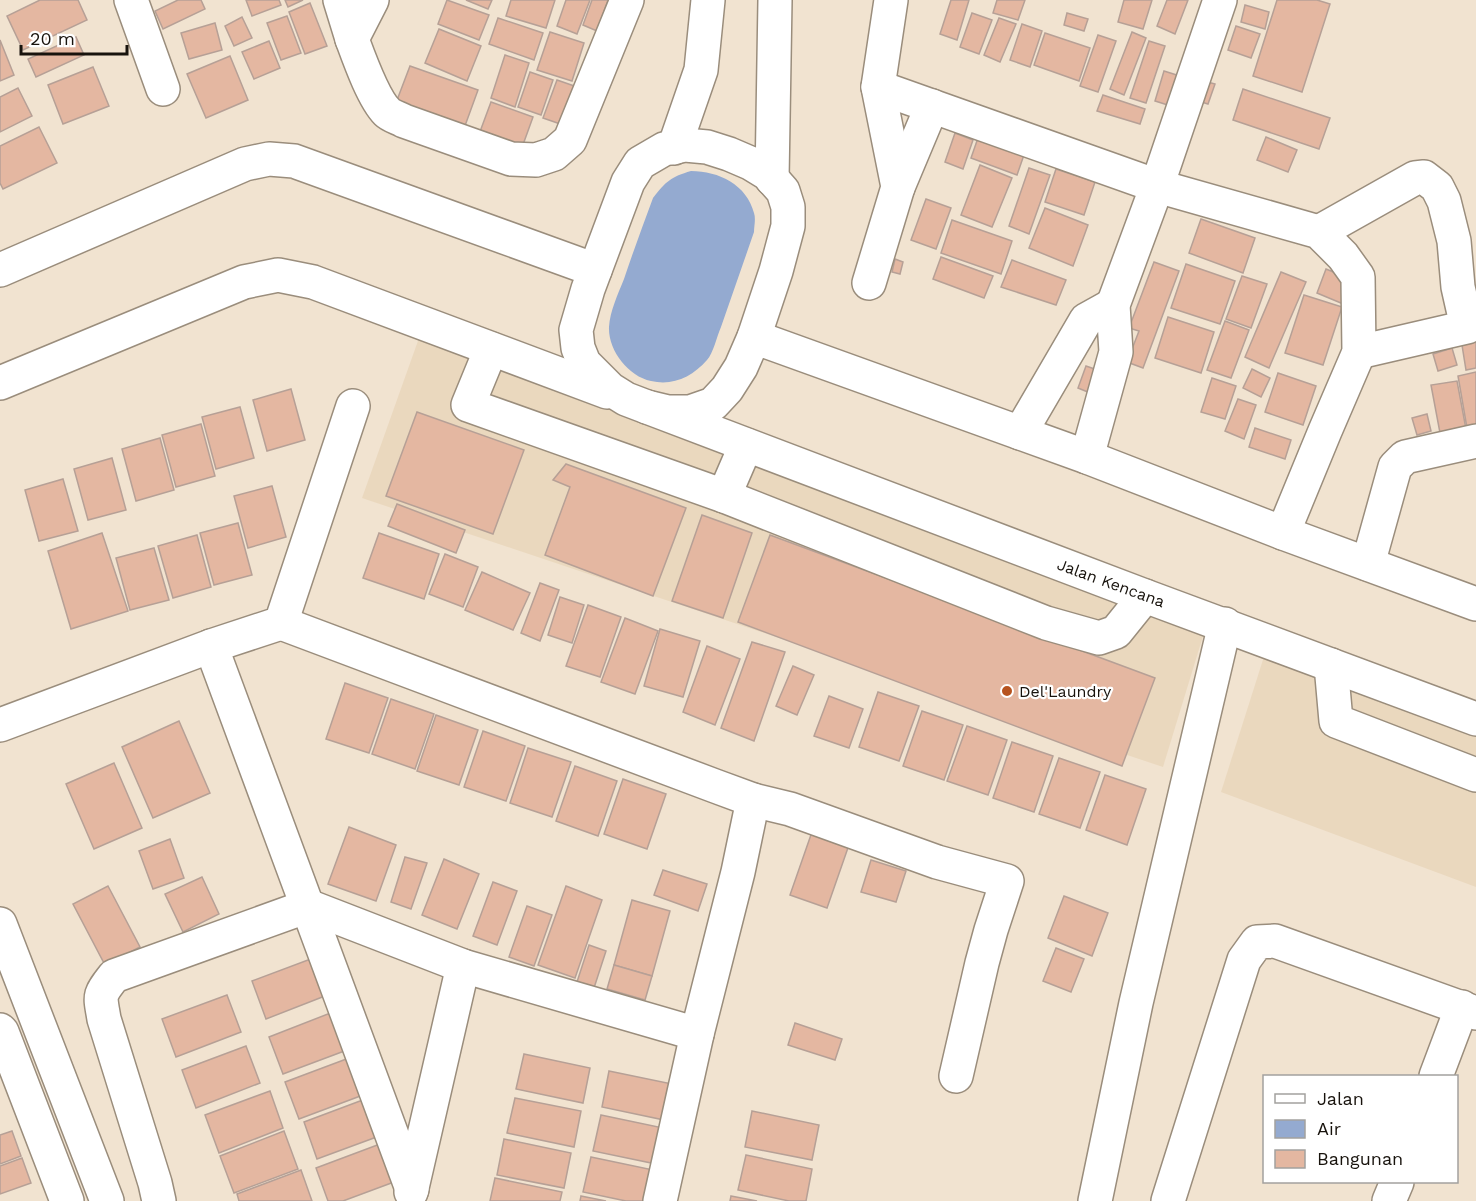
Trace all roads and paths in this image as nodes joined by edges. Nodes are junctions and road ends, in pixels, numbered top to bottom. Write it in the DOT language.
graph roads {
  1 [pos="131,0"];
  2 [pos="340,0"];
  3 [pos="372,0"];
  4 [pos="627,0"];
  5 [pos="708,0"];
  6 [pos="775,0"];
  7 [pos="891,0"];
  8 [pos="1220,0"];
  9 [pos="352,39"];
  10 [pos="878,87"];
  11 [pos="163,89"];
  12 [pos="932,106"];
  13 [pos="674,148"];
  14 [pos="772,179"];
  15 [pos="1157,186"];
  16 [pos="898,187"];
  17 [pos="1319,232"];
  18 [pos="0,270"];
  19 [pos="595,270"];
  20 [pos="869,283"];
  21 [pos="1113,305"];
  22 [pos="754,337"];
  23 [pos="491,349"];
  24 [pos="1359,352"];
  25 [pos="0,383"];
  26 [pos="636,403"];
  27 [pos="354,406"];
  28 [pos="1020,433"];
  29 [pos="1476,441"];
  30 [pos="746,445"];
  31 [pos="1087,457"];
  32 [pos="724,496"];
  33 [pos="1283,533"];
  34 [pos="1368,564"];
  35 [pos="1145,596"];
  36 [pos="1476,604"];
  37 [pos="281,622"];
  38 [pos="1225,624"];
  39 [pos="212,646"];
  40 [pos="1331,665"];
  41 [pos="1476,719"];
  42 [pos="0,725"];
  43 [pos="1476,775"];
  44 [pos="753,800"];
  45 [pos="308,906"];
  46 [pos="0,924"];
  47 [pos="463,966"];
  48 [pos="1469,1010"];
  49 [pos="0,1030"];
  50 [pos="697,1034"];
  51 [pos="1437,1075"];
  52 [pos="956,1076"];
  53 [pos="1397,1183"];
  54 [pos="411,1195"];
  55 [pos="67,1201"];
  56 [pos="107,1201"];
  57 [pos="159,1201"];
  58 [pos="660,1201"];
  59 [pos="1095,1201"];
  60 [pos="1168,1201"];
  61 [pos="1389,1201"];
  1 -- 11 [label="street"];
  2 -- 9 [label="street"];
  3 -- 9 [label="street"];
  4 -- 9 [label="street"];
  5 -- 13 [label="street"];
  6 -- 14 [label="street"];
  7 -- 10 [label="street"];
  8 -- 15 [label="street"];
  10 -- 12 [label="street"];
  10 -- 16 [label="street"];
  12 -- 15 [label="street"];
  12 -- 16 [label="street"];
  13 -- 14 [label="street"];
  13 -- 19 [label="street"];
  14 -- 22 [label="street"];
  15 -- 17 [label="street"];
  15 -- 21 [label="street"];
  16 -- 20 [label="street"];
  17 -- 24 [label="street"];
  17 -- 24 [label="street"];
  18 -- 19 [label="street"];
  19 -- 26 [label="street"];
  21 -- 28 [label="street"];
  21 -- 31 [label="street"];
  22 -- 26 [label="street"];
  22 -- 28 [label="street"];
  23 -- 25 [label="street"];
  23 -- 26 [label="street"];
  23 -- 32 [label="street"];
  24 -- 33 [label="street"];
  26 -- 30 [label="street, Jalan Kencana"];
  27 -- 37 [label="street"];
  28 -- 31 [label="street"];
  29 -- 34 [label="street"];
  30 -- 32 [label="street"];
  30 -- 35 [label="street, Jalan Kencana"];
  31 -- 33 [label="street"];
  32 -- 35 [label="street"];
  33 -- 34 [label="street"];
  34 -- 36 [label="street"];
  35 -- 38 [label="street, Jalan Kencana"];
  37 -- 39 [label="street"];
  37 -- 44 [label="street"];
  38 -- 40 [label="street, Jalan Kencana"];
  38 -- 59 [label="street"];
  39 -- 42 [label="street"];
  39 -- 45 [label="street"];
  40 -- 41 [label="street, Jalan Kencana"];
  40 -- 43 [label="street"];
  44 -- 50 [label="street"];
  44 -- 52 [label="street"];
  45 -- 47 [label="street"];
  45 -- 54 [label="street"];
  45 -- 57 [label="street"];
  46 -- 56 [label="street"];
  47 -- 50 [label="street"];
  47 -- 54 [label="street"];
  48 -- 51 [label="street"];
  48 -- 60 [label="street"];
  49 -- 55 [label="street"];
  50 -- 58 [label="street"];
  53 -- 61 [label="street"];
}
